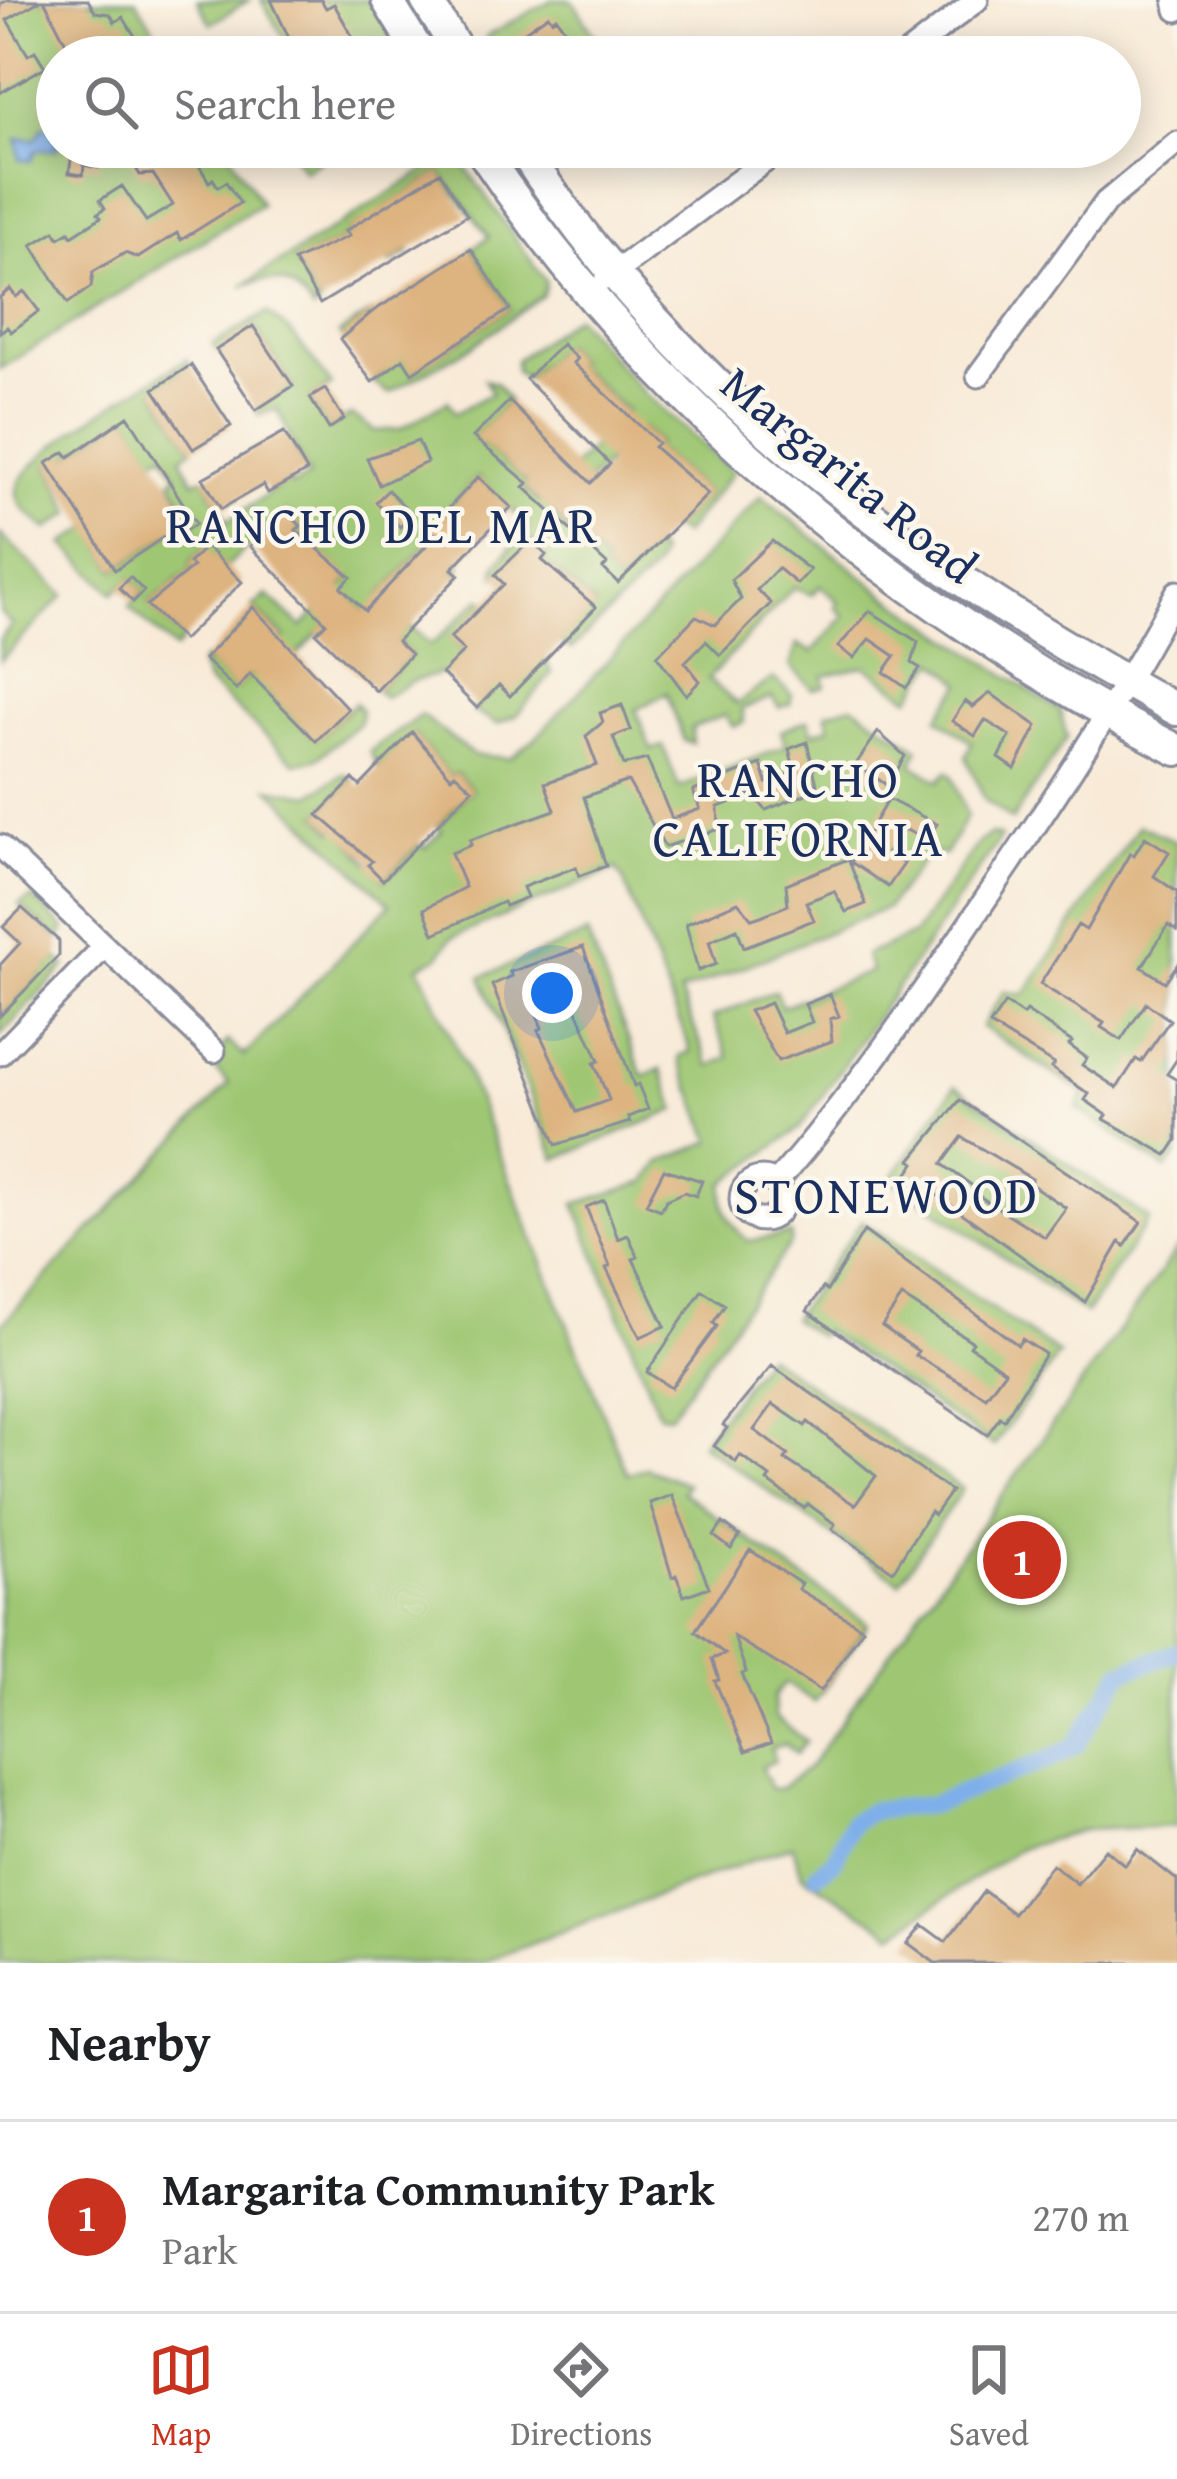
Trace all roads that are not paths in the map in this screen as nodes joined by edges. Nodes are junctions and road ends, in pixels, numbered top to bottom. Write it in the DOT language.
graph roads {
  1 [pos="387,0"];
  2 [pos="426,0"];
  3 [pos="976,0"];
  4 [pos="1174,0"];
  5 [pos="1177,10"];
  6 [pos="409,36"];
  7 [pos="449,36"];
  8 [pos="930,36"];
  9 [pos="1177,143"];
  10 [pos="494,168"];
  11 [pos="536,168"];
  12 [pos="756,168"];
  13 [pos="614,274"];
  14 [pos="585,293"];
  15 [pos="978,376"];
  16 [pos="1177,592"];
  17 [pos="1128,683"];
  18 [pos="1177,710"];
  19 [pos="1110,716"];
  20 [pos="1177,750"];
  21 [pos="0,846"];
  22 [pos="102,949"];
  23 [pos="214,1052"];
  24 [pos="0,1054"];
  25 [pos="776,1183"];
  1 -- 6 [label="main road"];
  2 -- 7 [label="main road"];
  3 -- 8 [label="street"];
  4 -- 5 [label="street"];
  9 -- 15 [label="street"];
  10 -- 14 [label="main road, Margarita Road"];
  11 -- 13 [label="main road, Margarita Road"];
  12 -- 13 [label="street"];
  13 -- 14 [label="street"];
  13 -- 17 [label="main road, Margarita Road"];
  14 -- 19 [label="main road, Margarita Road"];
  16 -- 17 [label="street"];
  17 -- 18 [label="main road, Margarita Road"];
  17 -- 19 [label="street"];
  19 -- 20 [label="main road, Margarita Road"];
  19 -- 25 [label="street"];
  21 -- 22 [label="street"];
  22 -- 23 [label="street"];
  22 -- 24 [label="street"];
}
